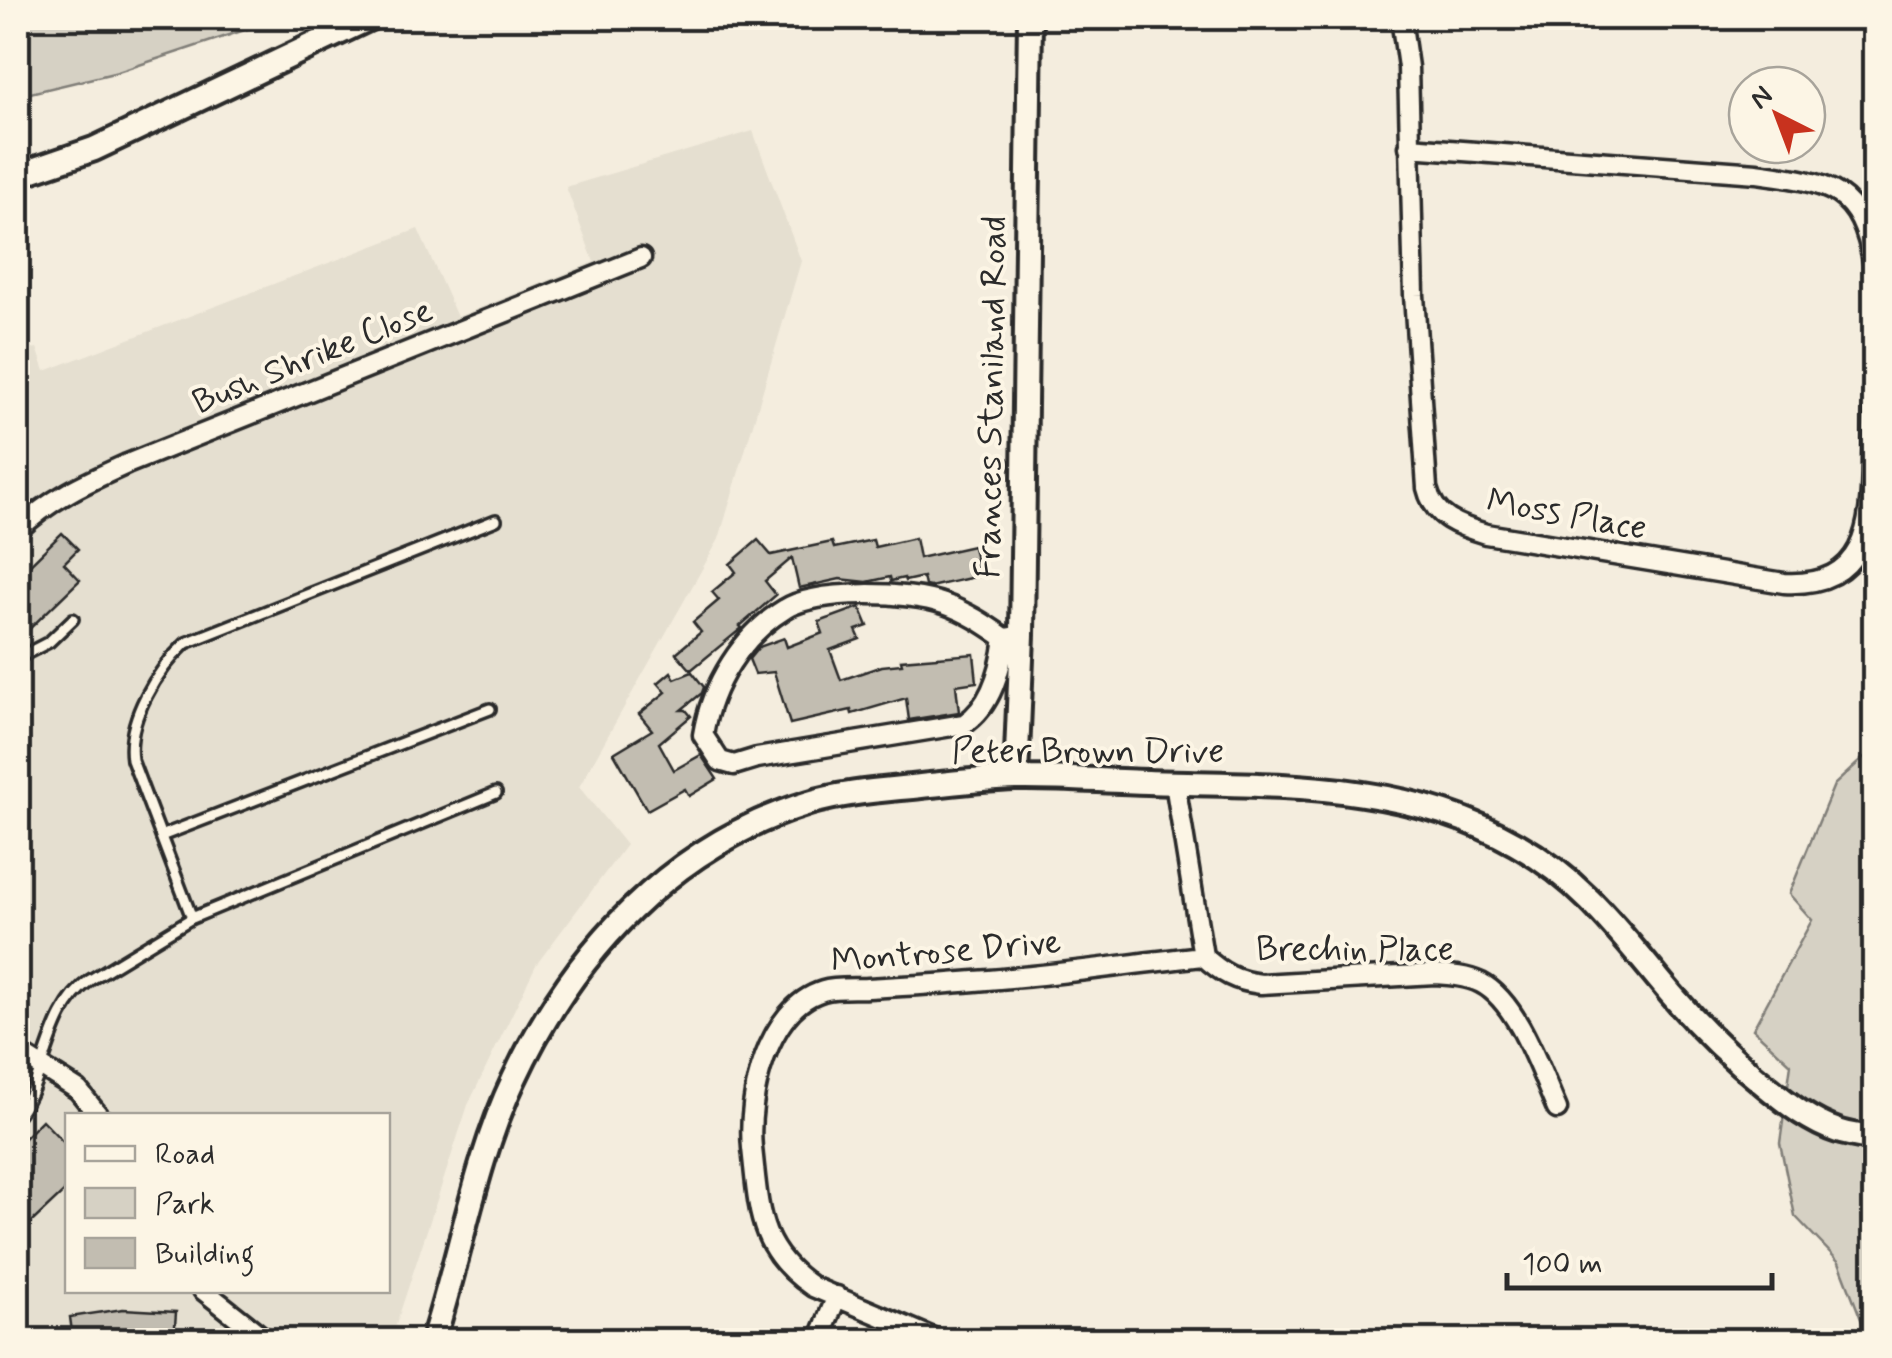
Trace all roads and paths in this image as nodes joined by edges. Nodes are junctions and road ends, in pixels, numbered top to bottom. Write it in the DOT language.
graph roads {
  1 [pos="370,18"];
  2 [pos="1030,18"];
  3 [pos="1401,18"];
  4 [pos="1409,147"];
  5 [pos="18,174"];
  6 [pos="641,258"];
  7 [pos="1874,268"];
  8 [pos="1874,369"];
  9 [pos="496,520"];
  10 [pos="18,530"];
  11 [pos="72,619"];
  12 [pos="1013,636"];
  13 [pos="18,658"];
  14 [pos="490,709"];
  15 [pos="1016,778"];
  16 [pos="1175,783"];
  17 [pos="496,794"];
  18 [pos="161,836"];
  19 [pos="192,918"];
  20 [pos="1202,956"];
  21 [pos="18,1052"];
  22 [pos="44,1066"];
  23 [pos="1557,1110"];
  24 [pos="97,1113"];
  25 [pos="18,1115"];
  26 [pos="1874,1139"];
  27 [pos="207,1293"];
  28 [pos="837,1296"];
  29 [pos="266,1340"];
  30 [pos="433,1340"];
  31 [pos="819,1340"];
  32 [pos="938,1340"];
  1 -- 5 [label="street"];
  2 -- 12 [label="street, Frances Staniland Road"];
  3 -- 4 [label="street, Moss Place"];
  4 -- 7 [label="street"];
  4 -- 8 [label="street, Moss Place"];
  6 -- 10 [label="street, Bush Shrike Close"];
  9 -- 18 [label="lane"];
  11 -- 13 [label="lane"];
  12 -- 12 [label="street"];
  12 -- 15 [label="street, Frances Staniland Road"];
  14 -- 18 [label="lane"];
  15 -- 16 [label="street, Peter Brown Drive"];
  15 -- 30 [label="street, Peter Brown Drive"];
  16 -- 20 [label="street"];
  16 -- 26 [label="street, Peter Brown Drive"];
  17 -- 19 [label="lane"];
  18 -- 19 [label="lane"];
  19 -- 22 [label="lane"];
  20 -- 23 [label="street, Brechin Place"];
  20 -- 28 [label="street, Montrose Drive"];
  21 -- 22 [label="street"];
  22 -- 24 [label="street"];
  22 -- 25 [label="lane"];
  27 -- 29 [label="street"];
  28 -- 31 [label="street"];
  28 -- 32 [label="street, Montrose Drive"];
}
